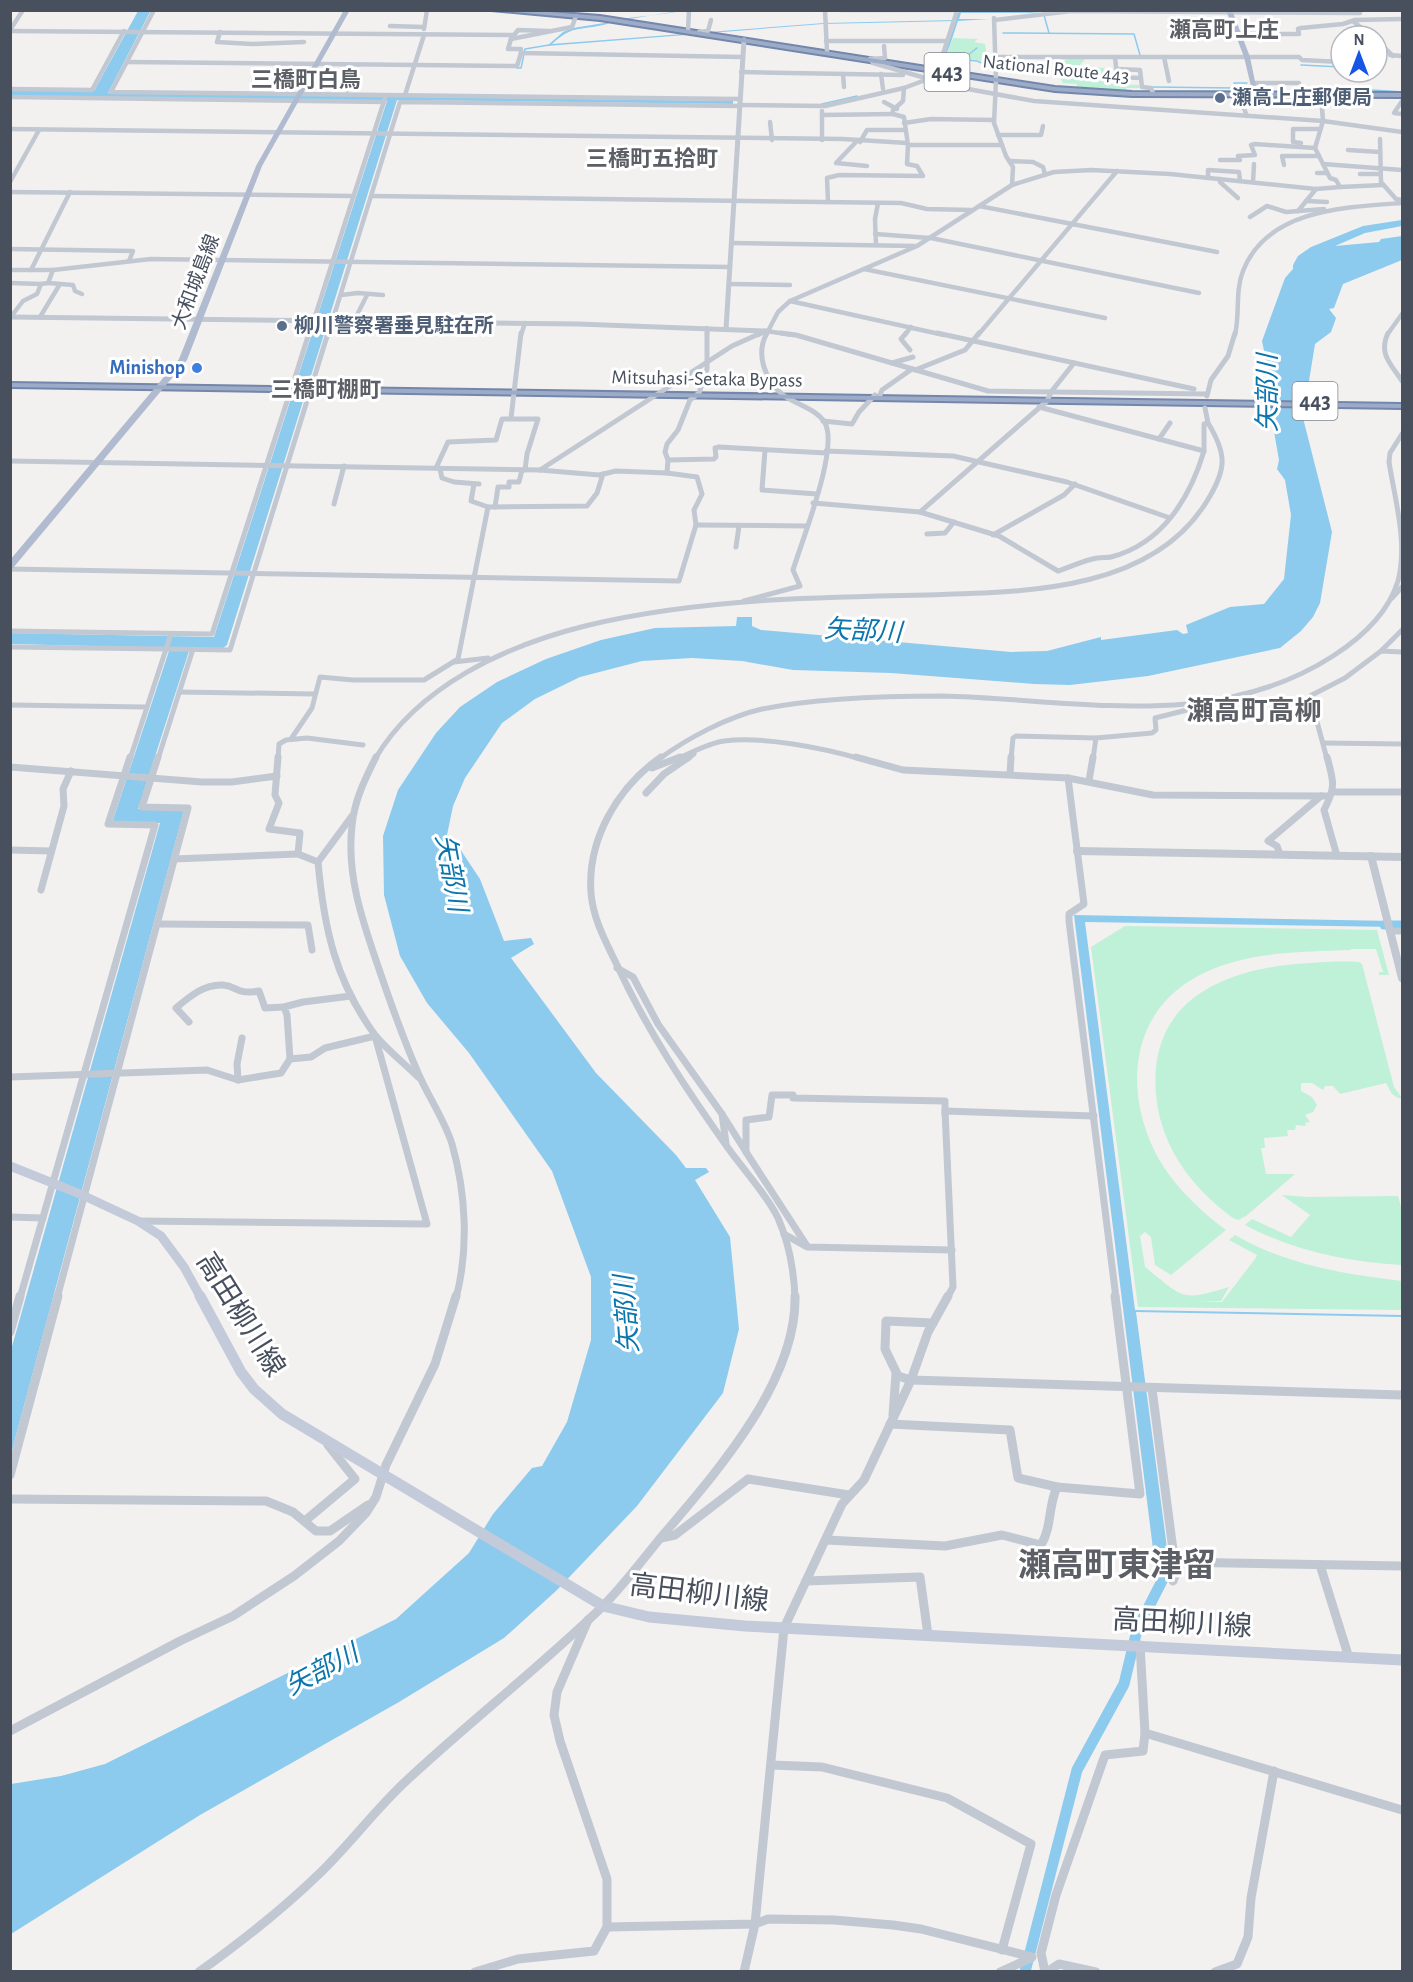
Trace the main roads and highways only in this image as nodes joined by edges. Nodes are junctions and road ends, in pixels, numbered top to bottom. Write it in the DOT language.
graph roads {
  1 [pos="347,10"];
  2 [pos="494,10"];
  3 [pos="525,11"];
  4 [pos="1230,11"];
  5 [pos="550,12"];
  6 [pos="1256,95"];
  7 [pos="1402,95"];
  8 [pos="10,384"];
  9 [pos="163,386"];
  10 [pos="1402,404"];
  11 [pos="10,568"];
  12 [pos="10,1166"];
  13 [pos="1402,1660"];
  1 -- 9 [label="main road, 大和城島線"];
  2 -- 3 [label="highway, National Route 443 / 443"];
  3 -- 5 [label="highway, National Route 443 / 443"];
  4 -- 6 [label="main road"];
  5 -- 6 [label="highway, National Route 443 / 443"];
  6 -- 7 [label="highway, National Route 443 / 443"];
  8 -- 9 [label="highway, Mitsuhasi-Setaka Bypass / 443"];
  9 -- 10 [label="highway, Mitsuhasi-Setaka Bypass / 443"];
  9 -- 11 [label="main road, 大和城島線"];
  12 -- 13 [label="main road, 高田柳川線"];
}
